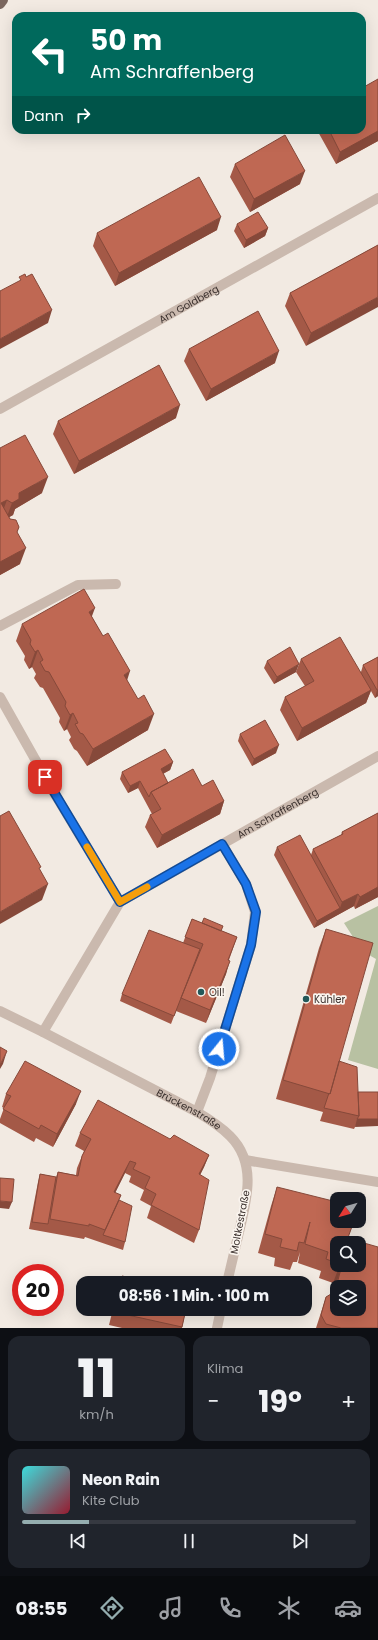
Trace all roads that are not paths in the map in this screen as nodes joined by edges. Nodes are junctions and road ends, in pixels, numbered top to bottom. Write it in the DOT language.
graph roads {
  1 [pos="3,0"];
  2 [pos="0,4"];
  3 [pos="378,198"];
  4 [pos="0,409"];
  5 [pos="116,584"];
  6 [pos="0,626"];
  7 [pos="0,697"];
  8 [pos="378,756"];
  9 [pos="222,844"];
  10 [pos="120,902"];
  11 [pos="0,1011"];
  12 [pos="43,1032"];
  13 [pos="198,1112"];
  14 [pos="245,1160"];
  15 [pos="378,1182"];
  16 [pos="229,1276"];
  17 [pos="220,1316"];
  18 [pos="217,1328"];
  1 -- 2 [label="main road"];
  3 -- 4 [label="street, Am Goldberg"];
  5 -- 6 [label="street"];
  7 -- 10 [label="street"];
  8 -- 9 [label="street, Am Schraffenberg"];
  9 -- 10 [label="street, Am Schraffenberg"];
  9 -- 13 [label="street"];
  10 -- 12 [label="street, Am Schraffenberg"];
  11 -- 12 [label="street, Brückenstraße"];
  12 -- 13 [label="street, Brückenstraße"];
  13 -- 14 [label="street, Brückenstraße"];
  14 -- 15 [label="street"];
  14 -- 16 [label="street, Moltkestraße"];
  17 -- 18 [label="street"];
}
